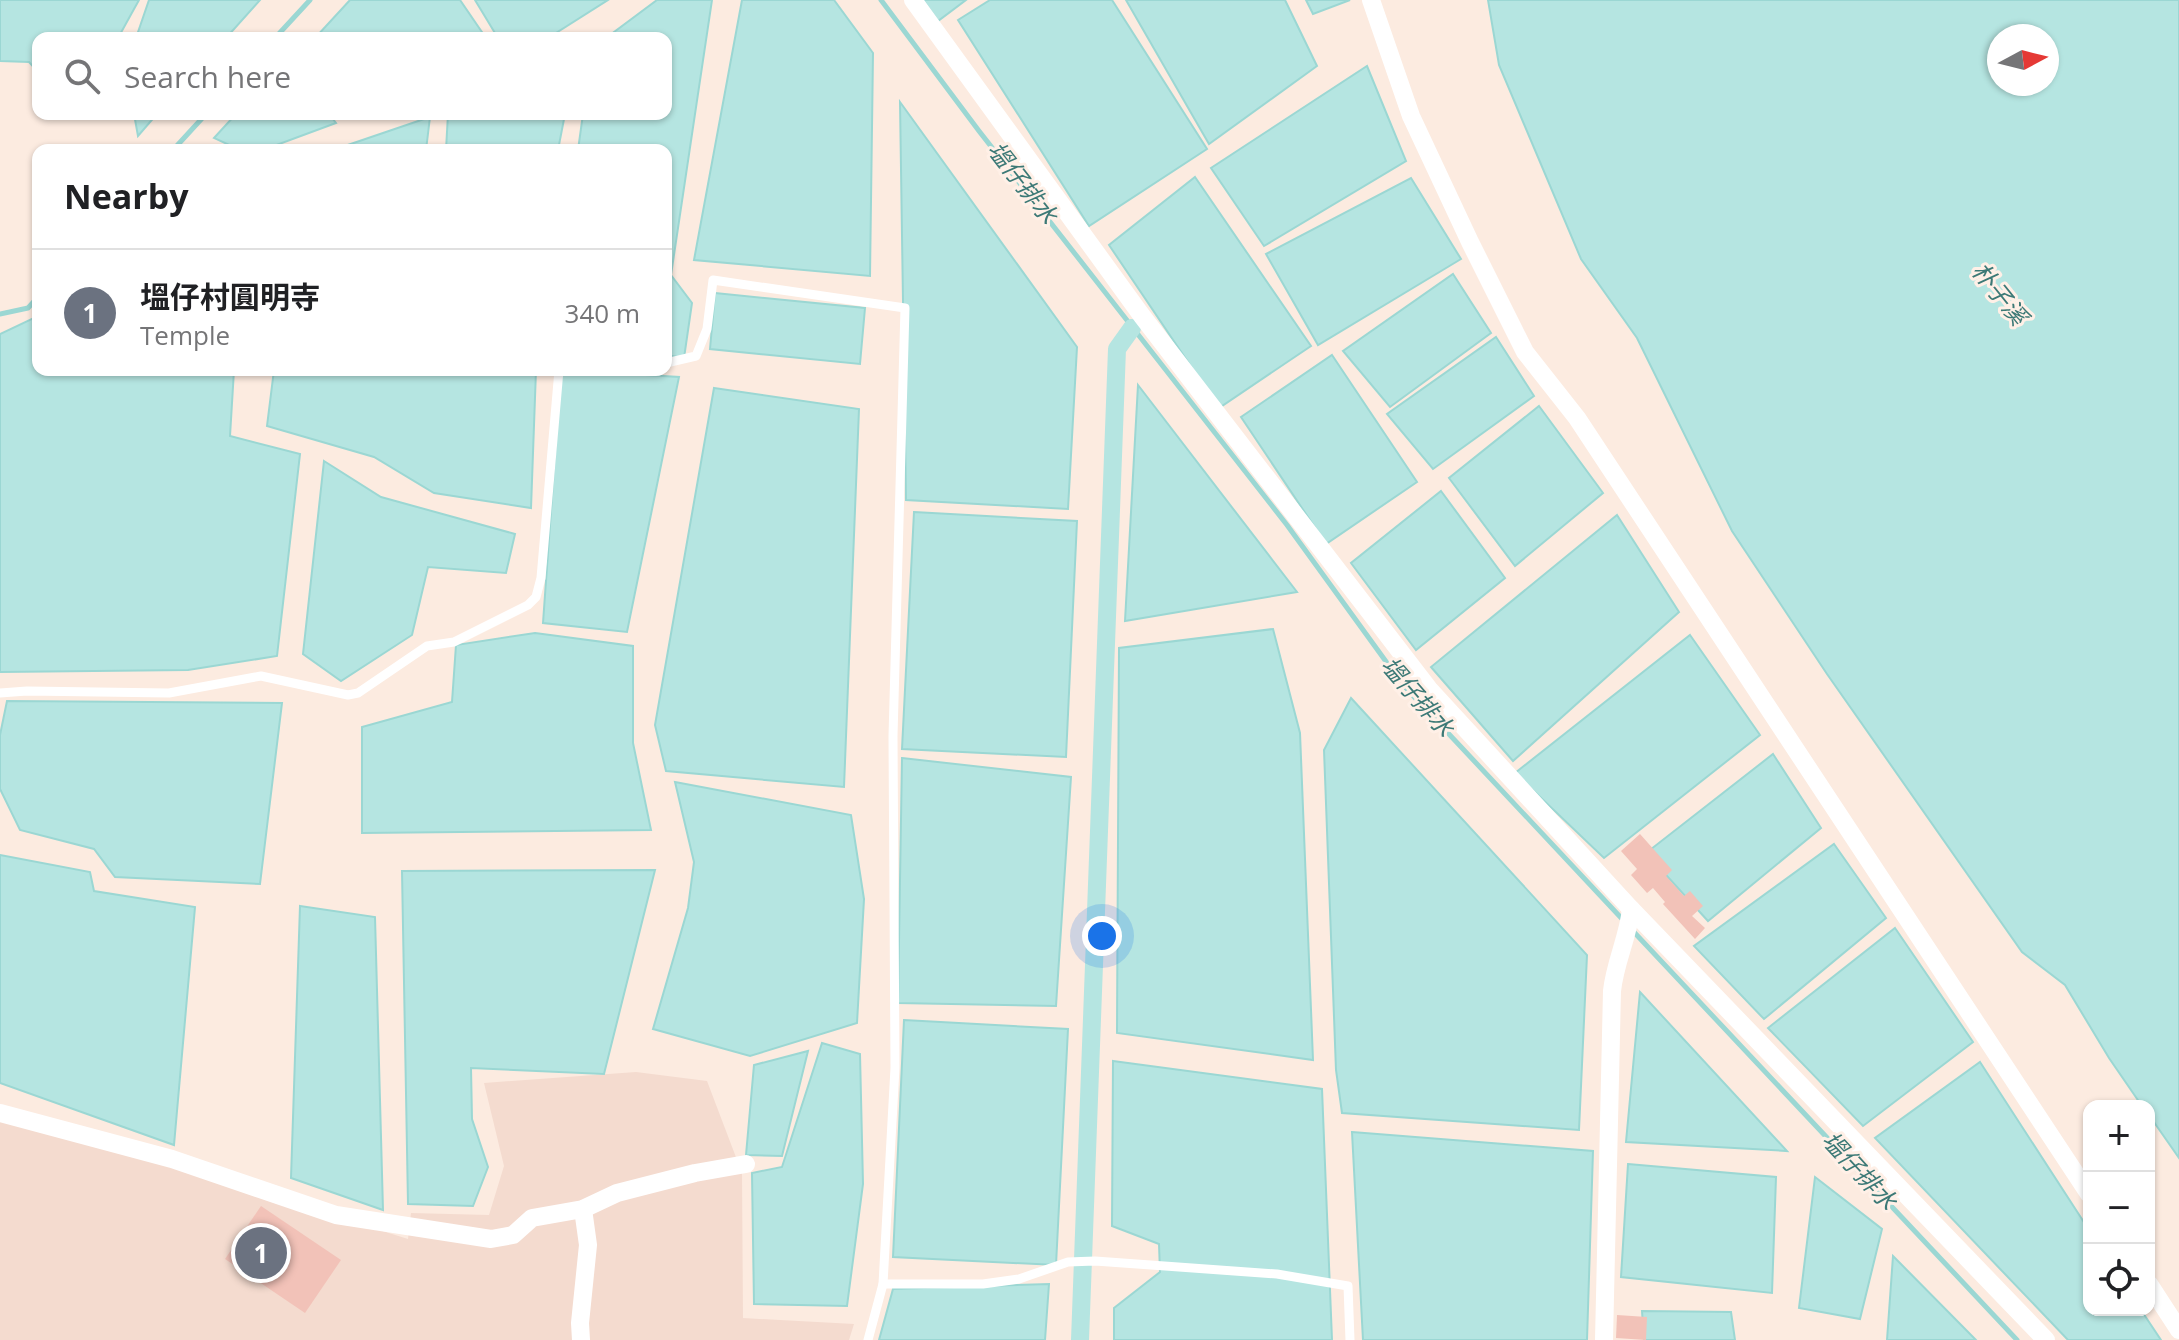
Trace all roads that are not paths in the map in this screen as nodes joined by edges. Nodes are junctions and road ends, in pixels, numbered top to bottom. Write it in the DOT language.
graph roads {
  1 [pos="913,0"];
  2 [pos="1371,0"];
  3 [pos="672,362"];
  4 [pos="558,376"];
  5 [pos="0,693"];
  6 [pos="1631,909"];
  7 [pos="0,1113"];
  8 [pos="746,1164"];
  9 [pos="2083,1185"];
  10 [pos="583,1209"];
  11 [pos="883,1284"];
  12 [pos="2155,1293"];
  13 [pos="2179,1330"];
  14 [pos="581,1340"];
  15 [pos="868,1340"];
  16 [pos="1350,1340"];
  17 [pos="1604,1340"];
  18 [pos="2046,1340"];
  1 -- 6 [label="street"];
  2 -- 9 [label="street"];
  3 -- 11 [label="lane"];
  4 -- 5 [label="lane"];
  6 -- 17 [label="street"];
  6 -- 18 [label="street"];
  7 -- 10 [label="street"];
  8 -- 10 [label="street"];
  10 -- 14 [label="street"];
  11 -- 15 [label="lane"];
  11 -- 16 [label="lane"];
  12 -- 13 [label="street"];
}
